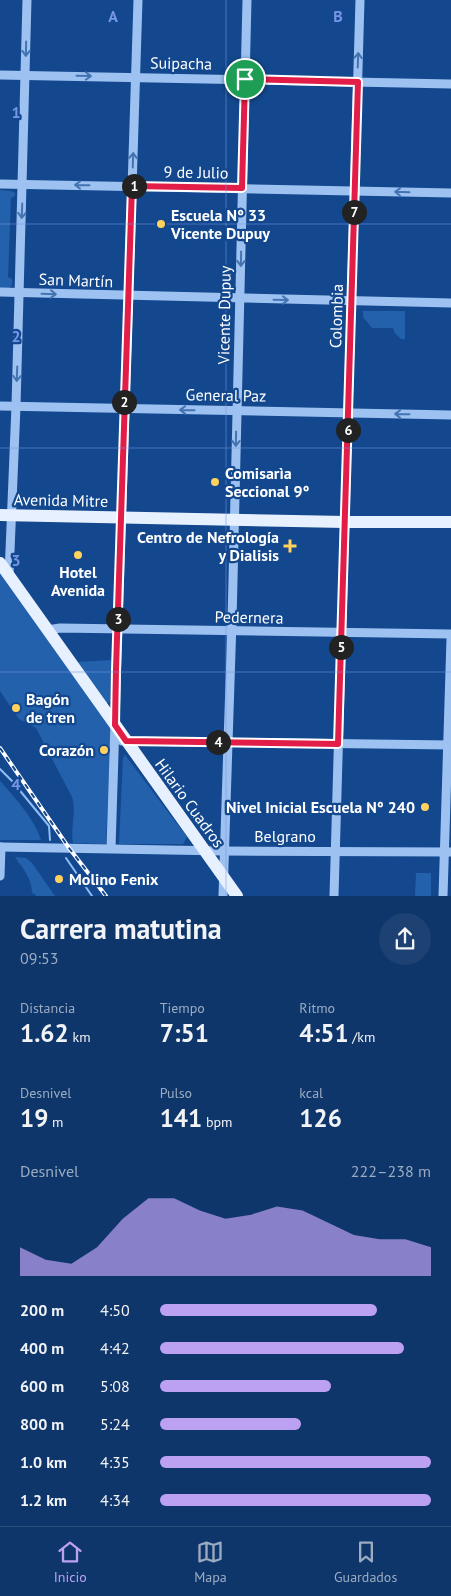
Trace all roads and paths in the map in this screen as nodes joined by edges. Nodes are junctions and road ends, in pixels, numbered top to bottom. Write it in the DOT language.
graph roads {
  1 [pos="27,0"];
  2 [pos="138,0"];
  3 [pos="247,0"];
  4 [pos="360,0"];
  5 [pos="0,75"];
  6 [pos="25,75"];
  7 [pos="135,77"];
  8 [pos="245,79"];
  9 [pos="358,82"];
  10 [pos="451,84"];
  11 [pos="0,184"];
  12 [pos="22,184"];
  13 [pos="132,186"];
  14 [pos="242,188"];
  15 [pos="354,190"];
  16 [pos="451,193"];
  17 [pos="0,292"];
  18 [pos="19,293"];
  19 [pos="128,297"];
  20 [pos="240,299"];
  21 [pos="351,301"];
  22 [pos="451,303"];
  23 [pos="0,406"];
  24 [pos="16,406"];
  25 [pos="124,408"];
  26 [pos="237,411"];
  27 [pos="348,412"];
  28 [pos="451,415"];
  29 [pos="6,515"];
  30 [pos="122,517"];
  31 [pos="234,519"];
  32 [pos="345,522"];
  33 [pos="451,522"];
  34 [pos="0,563"];
  35 [pos="9,575"];
  36 [pos="117,629"];
  37 [pos="47,630"];
  38 [pos="232,631"];
  39 [pos="342,634"];
  40 [pos="451,634"];
  41 [pos="451,640"];
  42 [pos="115,725"];
  43 [pos="120,741"];
  44 [pos="228,743"];
  45 [pos="338,744"];
  46 [pos="449,745"];
  47 [pos="0,847"];
  48 [pos="111,848"];
  49 [pos="204,850"];
  50 [pos="224,851"];
  51 [pos="336,851"];
  52 [pos="448,852"];
  53 [pos="0,876"];
  54 [pos="224,877"];
  55 [pos="223,896"];
  56 [pos="237,896"];
  57 [pos="334,896"];
  58 [pos="443,896"];
  1 -- 6 [label="street, one-way"];
  2 -- 7 [label="street"];
  3 -- 8 [label="street, Vicente Dupuy"];
  9 -- 4 [label="street, Colombia, one-way"];
  5 -- 6 [label="street, Suipacha"];
  6 -- 7 [label="street, Suipacha, one-way"];
  6 -- 12 [label="street"];
  7 -- 8 [label="street, Suipacha"];
  13 -- 7 [label="street, one-way"];
  8 -- 9 [label="street, Suipacha"];
  8 -- 14 [label="street, Vicente Dupuy"];
  9 -- 10 [label="street, Suipacha"];
  9 -- 15 [label="street, Colombia"];
  11 -- 12 [label="street, 9 de Julio"];
  13 -- 12 [label="street, 9 de Julio, one-way"];
  12 -- 18 [label="street, one-way"];
  13 -- 14 [label="street, 9 de Julio"];
  13 -- 19 [label="street"];
  14 -- 15 [label="street, 9 de Julio"];
  14 -- 20 [label="street, Vicente Dupuy, one-way"];
  16 -- 15 [label="street, 9 de Julio, one-way"];
  15 -- 21 [label="street, Colombia"];
  17 -- 18 [label="street, San Martín"];
  18 -- 19 [label="street, San Martín, one-way"];
  18 -- 24 [label="street, one-way"];
  19 -- 20 [label="street, San Martín"];
  19 -- 25 [label="street"];
  20 -- 21 [label="street, San Martín, one-way"];
  20 -- 26 [label="street, Vicente Dupuy"];
  21 -- 22 [label="street, San Martín"];
  21 -- 27 [label="street, Colombia"];
  23 -- 24 [label="street, General Paz"];
  24 -- 25 [label="street, General Paz"];
  24 -- 29 [label="street"];
  26 -- 25 [label="street, General Paz, one-way"];
  25 -- 30 [label="street"];
  26 -- 27 [label="street, General Paz"];
  26 -- 31 [label="street, Vicente Dupuy, one-way"];
  28 -- 27 [label="street, General Paz, one-way"];
  27 -- 32 [label="street, Colombia"];
  29 -- 30 [label="main road, Avenida Mitre"];
  29 -- 35 [label="street"];
  30 -- 31 [label="main road, Avenida Mitre"];
  30 -- 36 [label="street"];
  31 -- 32 [label="main road, Avenida Mitre"];
  31 -- 38 [label="street, Vicente Dupuy"];
  32 -- 33 [label="main road, Avenida Mitre"];
  32 -- 39 [label="street, Colombia"];
  34 -- 35 [label="main road, Hilario Cuadros"];
  35 -- 37 [label="main road, Hilario Cuadros"];
  36 -- 37 [label="street, Pedernera"];
  36 -- 38 [label="street, Pedernera"];
  36 -- 42 [label="street"];
  37 -- 42 [label="main road, Hilario Cuadros"];
  38 -- 39 [label="street, Pedernera"];
  38 -- 44 [label="street, Vicente Dupuy"];
  39 -- 40 [label="street, Pedernera"];
  39 -- 45 [label="street, Colombia"];
  41 -- 46 [label="street"];
  42 -- 43 [label="main road, Hilario Cuadros"];
  43 -- 44 [label="street"];
  43 -- 48 [label="street"];
  43 -- 49 [label="main road, Hilario Cuadros"];
  44 -- 45 [label="street"];
  44 -- 50 [label="street, Vicente Dupuy"];
  45 -- 46 [label="street"];
  45 -- 51 [label="street, Colombia"];
  46 -- 52 [label="street"];
  47 -- 48 [label="street, Belgrano"];
  47 -- 53 [label="street"];
  48 -- 49 [label="street, Belgrano"];
  49 -- 50 [label="street, Belgrano"];
  49 -- 54 [label="main road, Hilario Cuadros"];
  50 -- 51 [label="street, Belgrano"];
  50 -- 54 [label="street, Vicente Dupuy"];
  51 -- 52 [label="street, Belgrano"];
  51 -- 57 [label="street, Colombia"];
  52 -- 58 [label="street"];
  54 -- 55 [label="street, Vicente Dupuy"];
  54 -- 56 [label="main road, Hilario Cuadros"];
}
